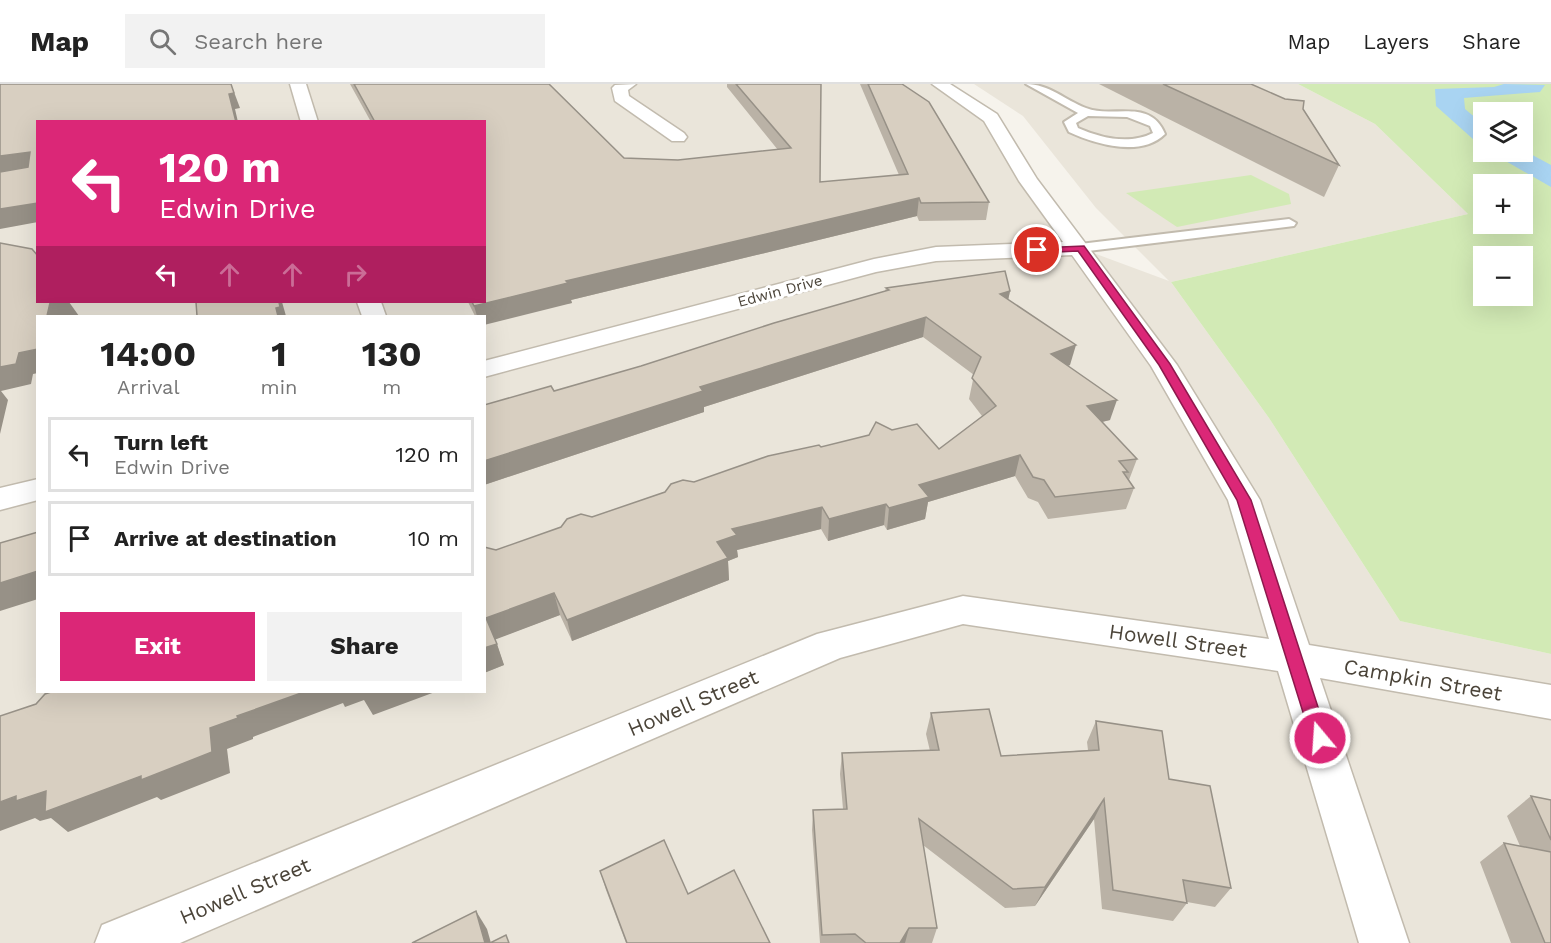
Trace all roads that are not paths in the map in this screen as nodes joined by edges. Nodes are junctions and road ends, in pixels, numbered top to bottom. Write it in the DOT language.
graph roads {
  1 [pos="298,84"];
  2 [pos="628,84"];
  3 [pos="940,84"];
  4 [pos="1031,84"];
  5 [pos="1086,114"];
  6 [pos="309,120"];
  7 [pos="678,137"];
  8 [pos="1288,224"];
  9 [pos="1080,248"];
  10 [pos="486,368"];
  11 [pos="36,490"];
  12 [pos="0,499"];
  13 [pos="1294,658"];
  14 [pos="1551,702"];
  15 [pos="120,943"];
  16 [pos="1384,943"];
  1 -- 6 [label="street"];
  2 -- 7 [label="street"];
  3 -- 9 [label="street"];
  4 -- 5 [label="lane"];
  5 -- 5 [label="lane"];
  8 -- 9 [label="lane"];
  9 -- 10 [label="street, Edwin Drive"];
  9 -- 13 [label="street"];
  11 -- 12 [label="street"];
  13 -- 14 [label="street, Campkin Street"];
  13 -- 15 [label="street, Howell Street"];
  13 -- 16 [label="street"];
}
